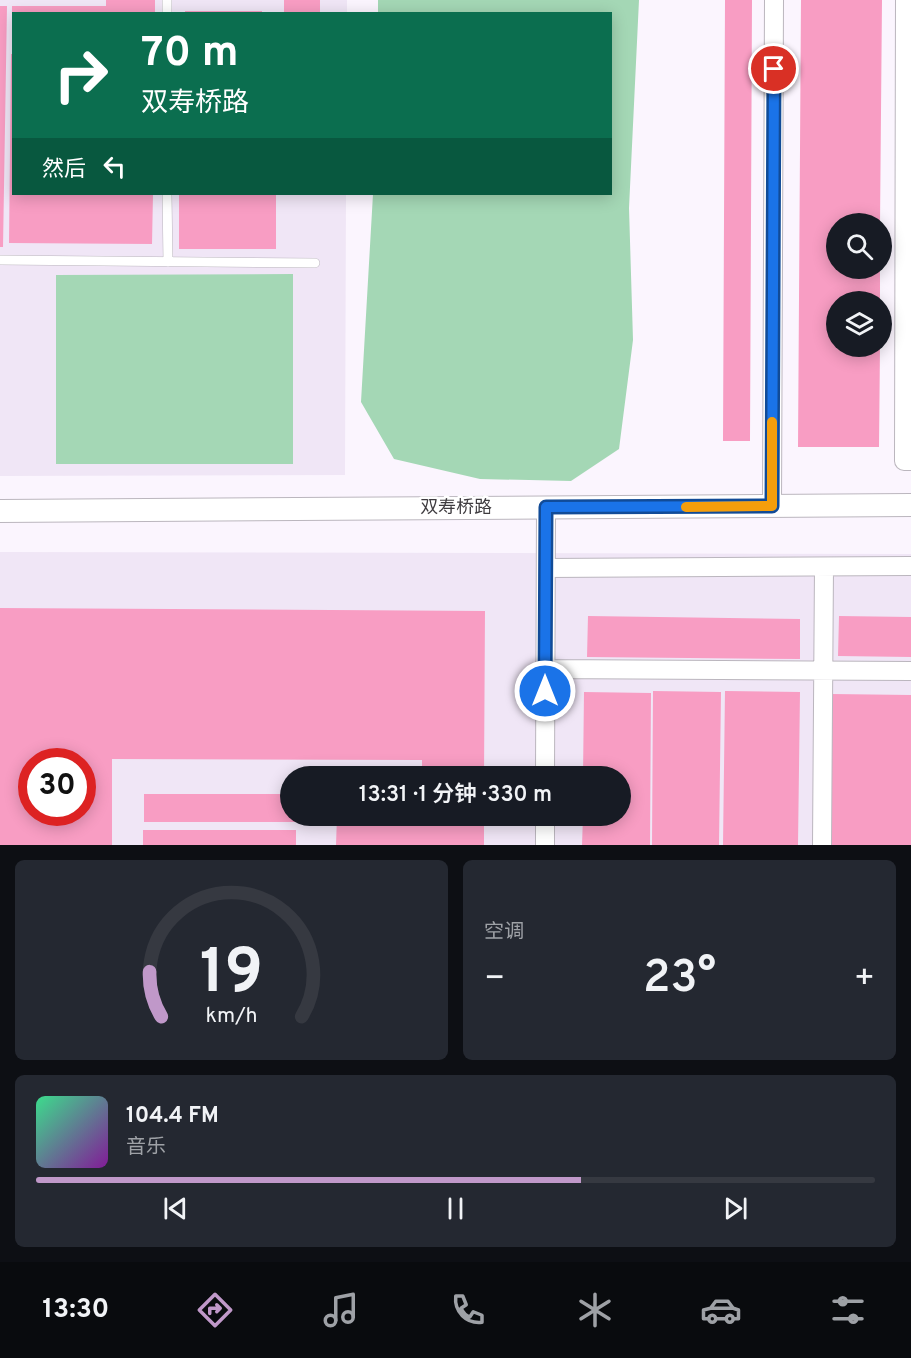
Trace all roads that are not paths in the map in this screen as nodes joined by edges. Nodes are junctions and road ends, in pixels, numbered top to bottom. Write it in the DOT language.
graph roads {
  1 [pos="774,0"];
  2 [pos="905,0"];
  3 [pos="908,163"];
  4 [pos="167,195"];
  5 [pos="0,260"];
  6 [pos="168,262"];
  7 [pos="315,263"];
  8 [pos="907,394"];
  9 [pos="911,461"];
  10 [pos="911,505"];
  11 [pos="772,506"];
  12 [pos="546,507"];
  13 [pos="0,510"];
  14 [pos="911,566"];
  15 [pos="824,567"];
  16 [pos="546,568"];
  17 [pos="546,669"];
  18 [pos="823,670"];
  19 [pos="911,671"];
  20 [pos="545,766"];
  21 [pos="545,826"];
  22 [pos="545,845"];
  23 [pos="822,845"];
  1 -- 11 [label="street"];
  2 -- 3 [label="street"];
  3 -- 8 [label="street"];
  4 -- 6 [label="lane"];
  5 -- 6 [label="lane"];
  6 -- 7 [label="lane"];
  8 -- 9 [label="street"];
  10 -- 11 [label="street, 双寿桥路"];
  11 -- 12 [label="street, 双寿桥路"];
  12 -- 13 [label="street, 双寿桥路"];
  12 -- 16 [label="street"];
  14 -- 15 [label="street"];
  15 -- 16 [label="street"];
  15 -- 18 [label="street"];
  16 -- 17 [label="street"];
  17 -- 18 [label="street"];
  17 -- 20 [label="street"];
  18 -- 19 [label="street"];
  18 -- 23 [label="street"];
  21 -- 22 [label="street"];
}
